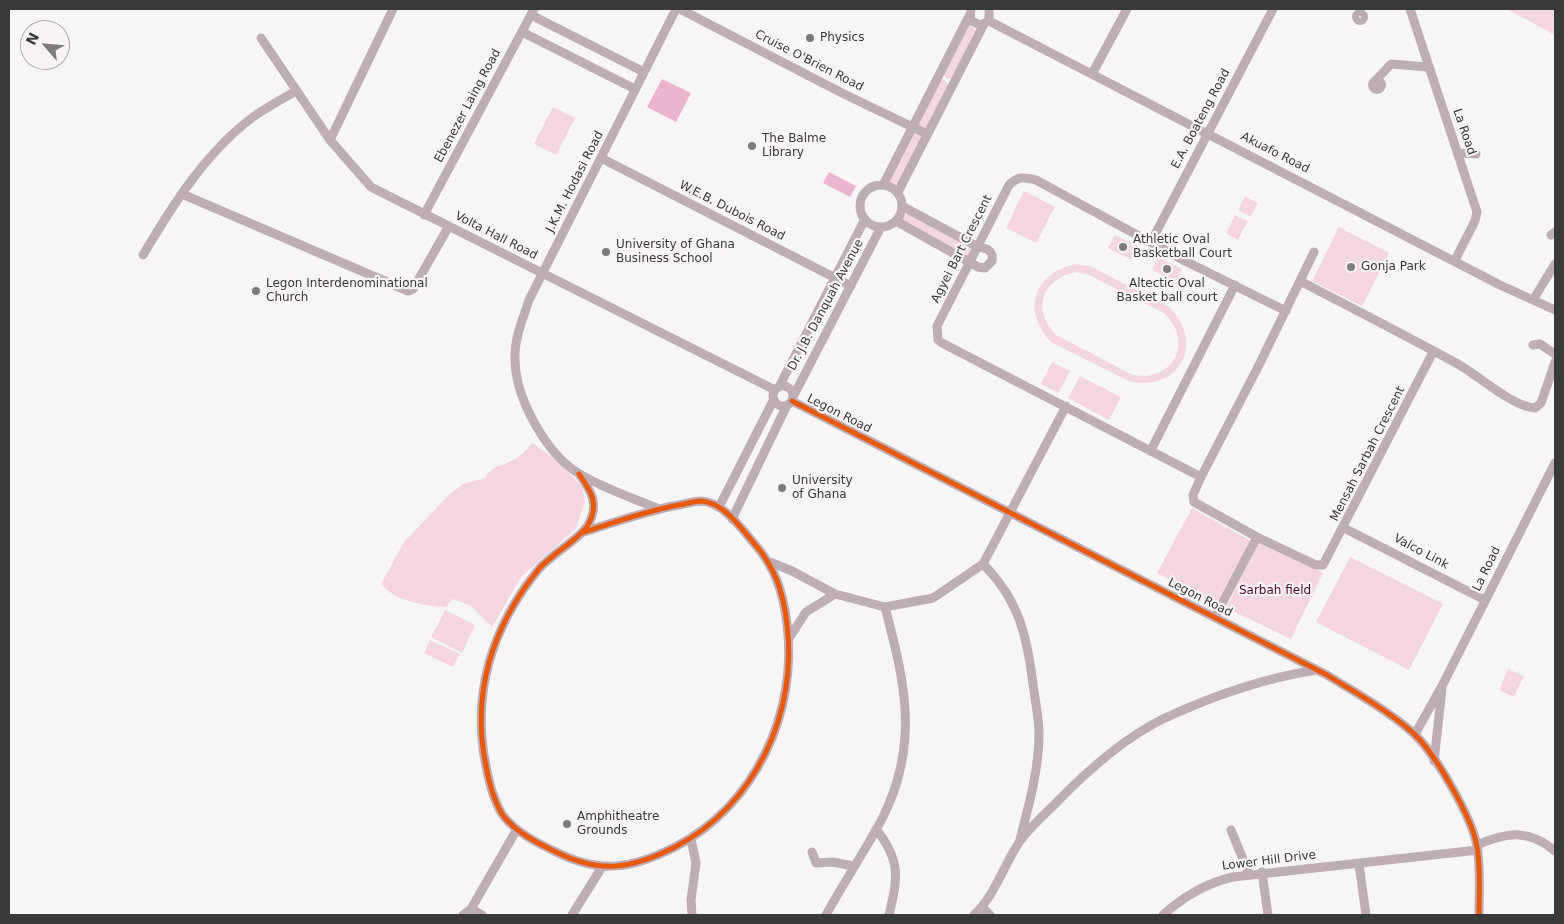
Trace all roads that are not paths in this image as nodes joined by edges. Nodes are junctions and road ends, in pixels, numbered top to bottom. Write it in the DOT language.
graph roads {
  1 [pos="393,9"];
  2 [pos="678,9"];
  3 [pos="1127,9"];
  4 [pos="1272,9"];
  5 [pos="1410,9"];
  6 [pos="969,11"];
  7 [pos="532,12"];
  8 [pos="989,15"];
  9 [pos="522,32"];
  10 [pos="261,38"];
  11 [pos="1428,67"];
  12 [pos="644,72"];
  13 [pos="1092,74"];
  14 [pos="1376,80"];
  15 [pos="635,89"];
  16 [pos="296,91"];
  17 [pos="913,126"];
  18 [pos="1207,133"];
  19 [pos="927,134"];
  20 [pos="330,140"];
  21 [pos="1459,154"];
  22 [pos="1476,154"];
  23 [pos="601,158"];
  24 [pos="883,185"];
  25 [pos="898,192"];
  26 [pos="182,194"];
  27 [pos="902,206"];
  28 [pos="424,215"];
  29 [pos="865,219"];
  30 [pos="896,221"];
  31 [pos="449,226"];
  32 [pos="881,227"];
  33 [pos="1151,242"];
  34 [pos="978,247"];
  35 [pos="1314,252"];
  36 [pos="143,255"];
  37 [pos="1455,260"];
  38 [pos="971,262"];
  39 [pos="1555,264"];
  40 [pos="542,273"];
  41 [pos="835,278"];
  42 [pos="1300,281"];
  43 [pos="1235,285"];
  44 [pos="851,286"];
  45 [pos="1533,300"];
  46 [pos="1286,311"];
  47 [pos="1554,311"];
  48 [pos="1533,345"];
  49 [pos="1433,352"];
  50 [pos="1555,354"];
  51 [pos="1555,362"];
  52 [pos="776,392"];
  53 [pos="791,401"];
  54 [pos="1066,406"];
  55 [pos="1151,450"];
  56 [pos="1555,463"];
  57 [pos="578,474"];
  58 [pos="1200,477"];
  59 [pos="719,508"];
  60 [pos="659,509"];
  61 [pos="1011,512"];
  62 [pos="732,519"];
  63 [pos="1344,528"];
  64 [pos="581,533"];
  65 [pos="1256,537"];
  66 [pos="770,562"];
  67 [pos="983,564"];
  68 [pos="835,594"];
  69 [pos="1485,600"];
  70 [pos="885,607"];
  71 [pos="1215,617"];
  72 [pos="789,639"];
  73 [pos="1318,670"];
  74 [pos="1442,686"];
  75 [pos="1414,734"];
  76 [pos="1434,761"];
  77 [pos="518,829"];
  78 [pos="876,829"];
  79 [pos="1231,830"];
  80 [pos="691,839"];
  81 [pos="1020,842"];
  82 [pos="1477,847"];
  83 [pos="1555,851"];
  84 [pos="812,852"];
  85 [pos="1359,864"];
  86 [pos="853,866"];
  87 [pos="602,867"];
  88 [pos="1262,872"];
  89 [pos="1249,874"];
  90 [pos="982,907"];
  91 [pos="471,909"];
  92 [pos="462,915"];
  93 [pos="482,915"];
  94 [pos="572,915"];
  95 [pos="692,915"];
  96 [pos="826,915"];
  97 [pos="889,915"];
  98 [pos="974,915"];
  99 [pos="990,915"];
  100 [pos="1163,915"];
  101 [pos="1268,915"];
  102 [pos="1366,915"];
  103 [pos="1479,915"];
  1 -- 20 [label="street"];
  2 -- 12 [label="street, J.K.M. Hodasi Road"];
  2 -- 17 [label="street, Cruise O'Brien Road"];
  3 -- 13 [label="street"];
  4 -- 18 [label="street, E.A. Boateng Road"];
  5 -- 11 [label="street, La Road"];
  6 -- 8 [label="street"];
  6 -- 17 [label="street"];
  7 -- 9 [label="street, Ebenezer Laing Road"];
  7 -- 12 [label="street"];
  8 -- 13 [label="street, Akuafo Road"];
  8 -- 19 [label="street"];
  9 -- 15 [label="street"];
  9 -- 28 [label="street, Ebenezer Laing Road"];
  10 -- 16 [label="street, Volta Hall Road"];
  11 -- 14 [label="street"];
  11 -- 21 [label="street, La Road"];
  12 -- 15 [label="street, J.K.M. Hodasi Road"];
  13 -- 18 [label="street, Akuafo Road"];
  15 -- 23 [label="street, J.K.M. Hodasi Road"];
  16 -- 20 [label="street, Volta Hall Road"];
  16 -- 26 [label="street"];
  17 -- 19 [label="street, Cruise O'Brien Road"];
  17 -- 24 [label="street"];
  18 -- 33 [label="street, E.A. Boateng Road"];
  18 -- 37 [label="street, Akuafo Road"];
  19 -- 25 [label="street"];
  20 -- 28 [label="street, Volta Hall Road"];
  21 -- 22 [label="street"];
  21 -- 37 [label="street, La Road"];
  23 -- 40 [label="street, J.K.M. Hodasi Road"];
  23 -- 41 [label="street, W.E.B. Dubois Road"];
  24 -- 25 [label="street"];
  24 -- 29 [label="street"];
  25 -- 27 [label="street"];
  26 -- 31 [label="street"];
  26 -- 36 [label="street"];
  27 -- 30 [label="street"];
  27 -- 34 [label="street"];
  28 -- 31 [label="street, Volta Hall Road"];
  29 -- 32 [label="street"];
  29 -- 41 [label="street, Dr. J.B. Danquah Avenue"];
  30 -- 32 [label="street"];
  30 -- 38 [label="street"];
  31 -- 40 [label="street, Volta Hall Road"];
  32 -- 44 [label="street, Dr. J.B. Danquah Avenue"];
  33 -- 34 [label="street, Agyei Bart Crescent"];
  33 -- 43 [label="street, Agyei Bart Crescent"];
  34 -- 38 [label="street, Agyei Bart Crescent"];
  34 -- 38 [label="street"];
  35 -- 42 [label="street"];
  37 -- 45 [label="street, Akuafo Road"];
  38 -- 54 [label="street, Agyei Bart Crescent"];
  39 -- 45 [label="street"];
  40 -- 52 [label="street, Volta Hall Road"];
  40 -- 57 [label="street, J.K.M. Hodasi Road"];
  41 -- 44 [label="street, W.E.B. Dubois Road"];
  41 -- 52 [label="street, Dr. J.B. Danquah Avenue"];
  42 -- 46 [label="street"];
  42 -- 49 [label="street"];
  43 -- 46 [label="street, Agyei Bart Crescent"];
  43 -- 55 [label="street"];
  44 -- 53 [label="street, Dr. J.B. Danquah Avenue"];
  45 -- 47 [label="street, Akuafo Road"];
  46 -- 58 [label="street"];
  48 -- 50 [label="street"];
  49 -- 51 [label="street"];
  49 -- 63 [label="street, Mensah Sarbah Crescent"];
  52 -- 53 [label="street"];
  52 -- 53 [label="street"];
  52 -- 59 [label="street, Dr. J.B. Danquah Avenue"];
  53 -- 61 [label="street, Legon Road"];
  53 -- 62 [label="street, Dr. J.B. Danquah Avenue"];
  54 -- 55 [label="street, Agyei Bart Crescent"];
  54 -- 61 [label="street"];
  55 -- 58 [label="street, Agyei Bart Crescent"];
  56 -- 69 [label="street, La Road"];
  57 -- 60 [label="street, J.K.M. Hodasi Road"];
  57 -- 64 [label="street"];
  58 -- 65 [label="street, Mensah Sarbah Crescent"];
  59 -- 60 [label="street"];
  59 -- 62 [label="street"];
  60 -- 64 [label="street"];
  61 -- 67 [label="street"];
  61 -- 71 [label="street, Legon Road"];
  62 -- 66 [label="street"];
  63 -- 65 [label="street, Mensah Sarbah Crescent"];
  63 -- 69 [label="street, Valco Link"];
  64 -- 77 [label="street"];
  65 -- 71 [label="street"];
  66 -- 68 [label="street"];
  66 -- 72 [label="street"];
  67 -- 70 [label="street"];
  67 -- 81 [label="street"];
  68 -- 70 [label="street"];
  68 -- 72 [label="street"];
  69 -- 74 [label="street, La Road"];
  70 -- 78 [label="street"];
  71 -- 73 [label="street, Legon Road"];
  72 -- 80 [label="street"];
  73 -- 75 [label="street, Legon Road"];
  73 -- 81 [label="street"];
  74 -- 75 [label="street, La Road"];
  74 -- 76 [label="street, La Road"];
  75 -- 76 [label="street, Legon Road"];
  76 -- 82 [label="street, Legon Road"];
  77 -- 87 [label="street"];
  77 -- 91 [label="street"];
  78 -- 86 [label="street"];
  78 -- 97 [label="street"];
  79 -- 89 [label="street"];
  80 -- 87 [label="street"];
  80 -- 95 [label="street"];
  81 -- 90 [label="street"];
  82 -- 83 [label="street, Lower Hill Drive"];
  82 -- 85 [label="street, Lower Hill Drive"];
  82 -- 103 [label="street, Legon Road"];
  84 -- 86 [label="street"];
  85 -- 88 [label="street, Lower Hill Drive"];
  85 -- 102 [label="street"];
  86 -- 96 [label="street"];
  87 -- 94 [label="street"];
  88 -- 89 [label="street, Lower Hill Drive"];
  88 -- 101 [label="street"];
  89 -- 100 [label="street, Lower Hill Drive"];
  90 -- 98 [label="street"];
  90 -- 99 [label="street"];
  91 -- 92 [label="street"];
  91 -- 93 [label="street"];
}
